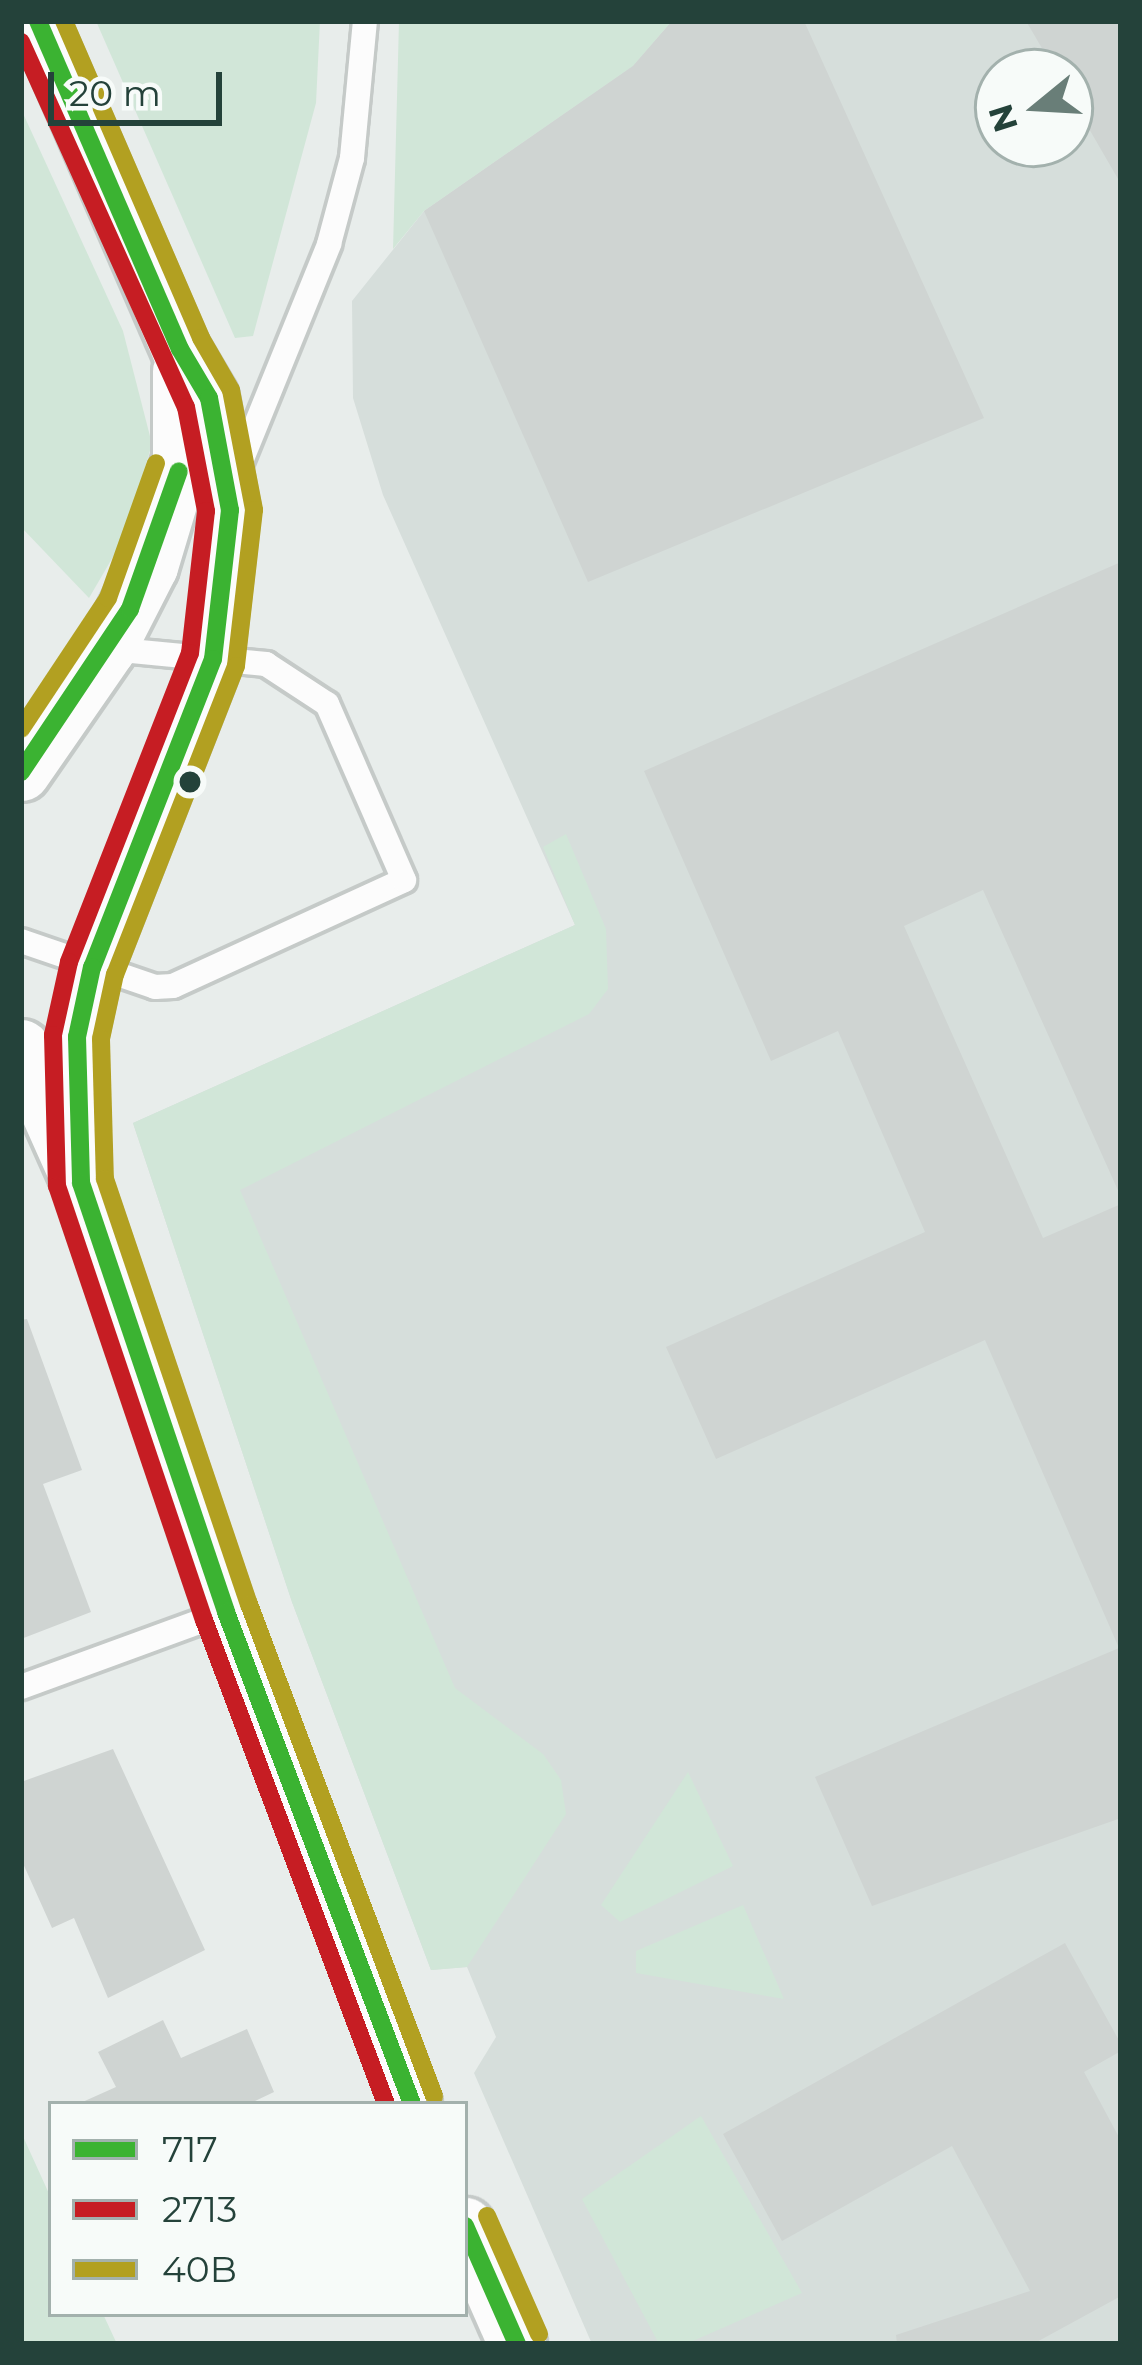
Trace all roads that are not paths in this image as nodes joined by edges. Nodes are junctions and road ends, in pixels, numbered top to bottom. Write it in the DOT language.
graph roads {
  1 [pos="38,21"];
  2 [pos="365,21"];
  3 [pos="180,349"];
  4 [pos="228,489"];
  5 [pos="107,649"];
  6 [pos="213,658"];
  7 [pos="21,772"];
  8 [pos="21,940"];
  9 [pos="92,967"];
  10 [pos="21,1048"];
  11 [pos="82,1183"];
  12 [pos="226,1612"];
  13 [pos="21,1687"];
  14 [pos="411,2101"];
  15 [pos="468,2233"];
  16 [pos="518,2344"];
  1 -- 3 [label="street"];
  2 -- 4 [label="lane"];
  3 -- 4 [label="street"];
  3 -- 5 [label="street"];
  4 -- 6 [label="street"];
  5 -- 6 [label="lane"];
  5 -- 7 [label="street"];
  6 -- 9 [label="street"];
  6 -- 9 [label="lane"];
  8 -- 9 [label="lane"];
  9 -- 11 [label="street"];
  10 -- 11 [label="street"];
  11 -- 12 [label="street"];
  12 -- 13 [label="lane"];
  12 -- 14 [label="street"];
  15 -- 16 [label="street"];
}
